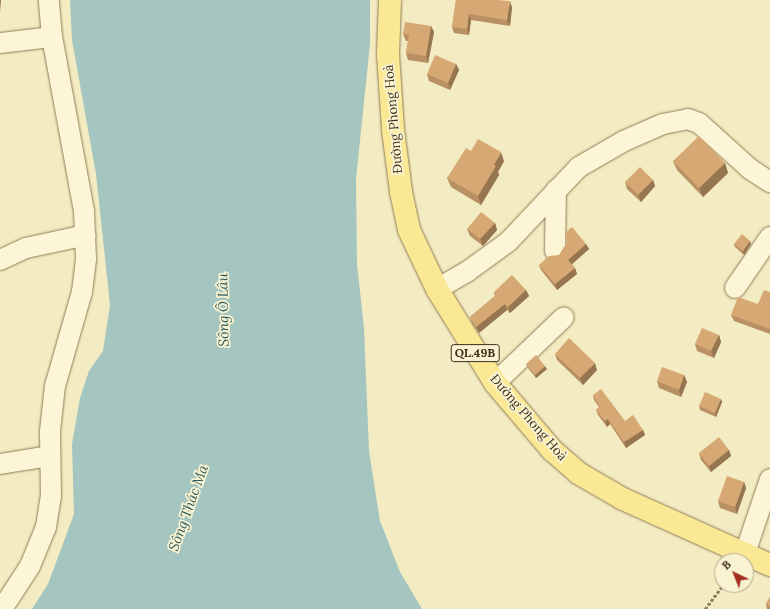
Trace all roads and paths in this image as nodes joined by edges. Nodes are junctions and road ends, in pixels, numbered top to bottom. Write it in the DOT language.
graph roads {
  1 [pos="49,0"];
  2 [pos="390,0"];
  3 [pos="52,37"];
  4 [pos="0,43"];
  5 [pos="770,182"];
  6 [pos="556,190"];
  7 [pos="86,235"];
  8 [pos="770,237"];
  9 [pos="555,252"];
  10 [pos="0,260"];
  11 [pos="735,288"];
  12 [pos="437,289"];
  13 [pos="564,317"];
  14 [pos="495,383"];
  15 [pos="50,456"];
  16 [pos="0,464"];
  17 [pos="768,490"];
  18 [pos="745,552"];
  19 [pos="770,565"];
  20 [pos="717,593"];
  21 [pos="2,609"];
  22 [pos="705,609"];
  1 -- 3 [label="street"];
  2 -- 12 [label="main road, Đường Phong Hoà / QL.49B"];
  3 -- 4 [label="street"];
  3 -- 7 [label="street"];
  5 -- 6 [label="street"];
  6 -- 9 [label="street"];
  6 -- 12 [label="street"];
  7 -- 10 [label="street"];
  7 -- 15 [label="street"];
  8 -- 11 [label="street"];
  12 -- 14 [label="main road, Đường Phong Hoà / QL.49B"];
  13 -- 14 [label="street"];
  14 -- 18 [label="main road, Đường Phong Hoà / QL.49B"];
  15 -- 16 [label="street"];
  15 -- 21 [label="street"];
  17 -- 18 [label="street"];
  18 -- 19 [label="main road, Đường Phong Hoà / QL.49B"];
  20 -- 22 [label="path"];
}
